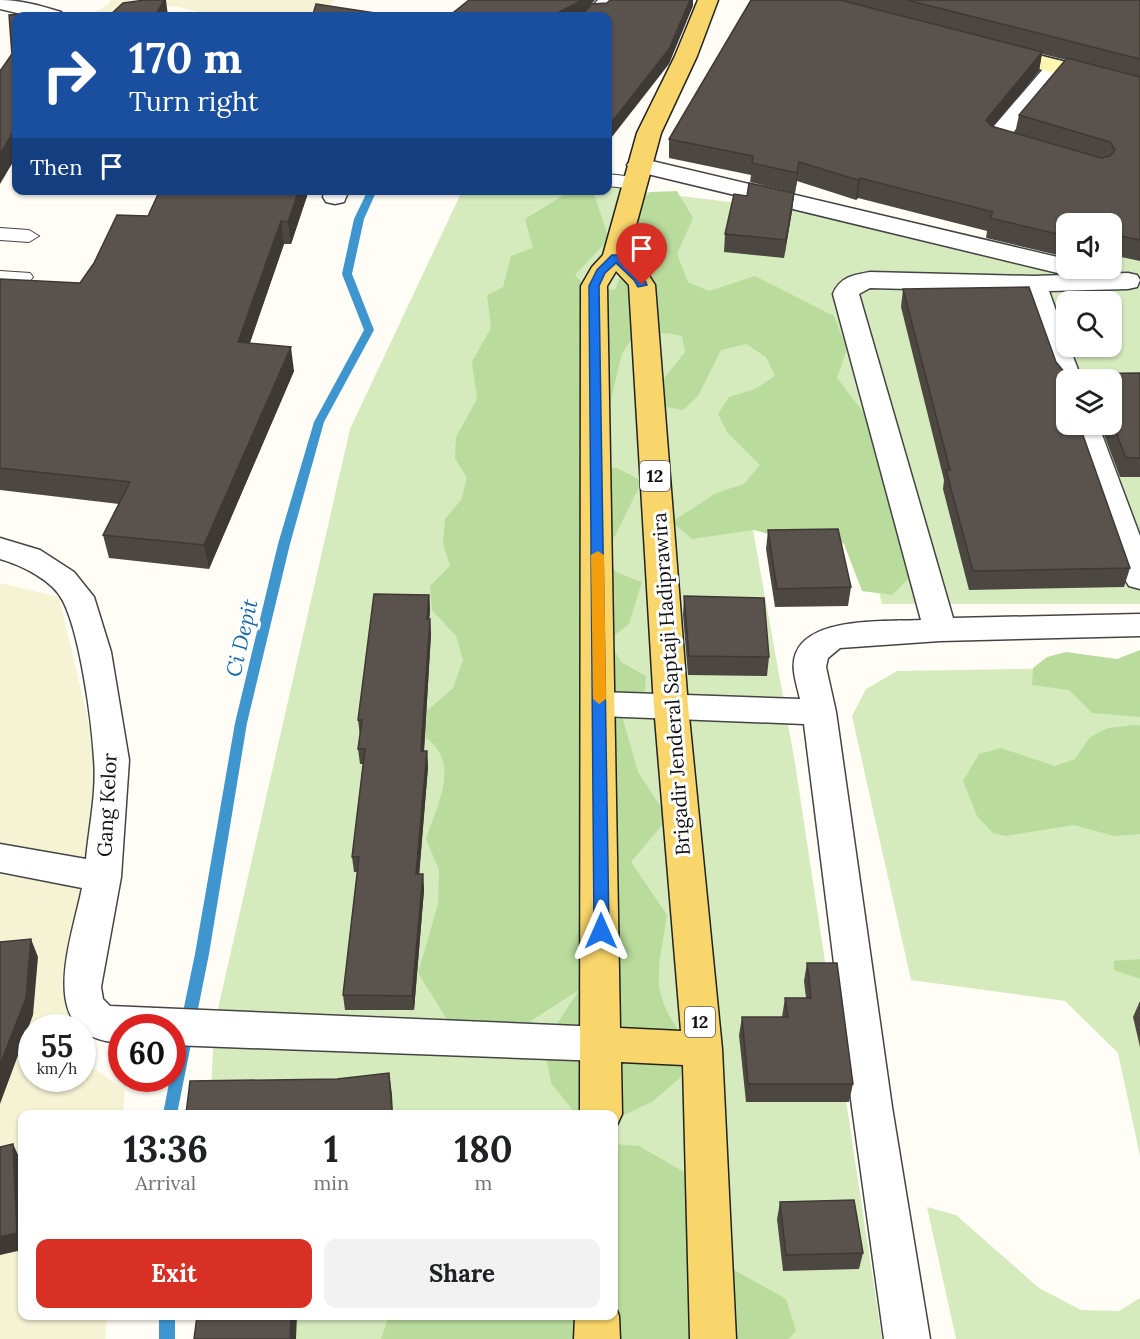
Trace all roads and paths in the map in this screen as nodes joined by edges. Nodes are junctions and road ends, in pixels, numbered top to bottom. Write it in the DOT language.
graph roads {
  1 [pos="610,0"];
  2 [pos="708,0"];
  3 [pos="2,6"];
  4 [pos="33,12"];
  5 [pos="597,12"];
  6 [pos="978,46"];
  7 [pos="1057,67"];
  8 [pos="1140,88"];
  9 [pos="1052,155"];
  10 [pos="637,174"];
  11 [pos="612,179"];
  12 [pos="0,234"];
  13 [pos="29,236"];
  14 [pos="615,257"];
  15 [pos="1056,265"];
  16 [pos="0,277"];
  17 [pos="23,277"];
  18 [pos="1134,281"];
  19 [pos="1033,284"];
  20 [pos="1064,369"];
  21 [pos="1088,435"];
  22 [pos="0,548"];
  23 [pos="1140,578"];
  24 [pos="1140,626"];
  25 [pos="940,630"];
  26 [pos="600,704"];
  27 [pos="671,706"];
  28 [pos="819,711"];
  29 [pos="0,858"];
  30 [pos="103,878"];
  31 [pos="602,1044"];
  32 [pos="702,1049"];
  33 [pos="601,1110"];
  34 [pos="597,1320"];
  35 [pos="597,1339"];
  36 [pos="713,1339"];
  37 [pos="907,1339"];
  1 -- 5 [label="street"];
  2 -- 10 [label="main road"];
  3 -- 4 [label="street"];
  6 -- 7 [label="street"];
  7 -- 8 [label="street"];
  7 -- 9 [label="street"];
  10 -- 11 [label="lane"];
  10 -- 14 [label="main road"];
  10 -- 15 [label="street"];
  12 -- 13 [label="lane"];
  14 -- 26 [label="main road"];
  14 -- 27 [label="main road, Brigadir Jenderal Saptaji Hadiprawira / 12"];
  16 -- 17 [label="lane"];
  18 -- 19 [label="street"];
  19 -- 20 [label="street"];
  19 -- 25 [label="street"];
  21 -- 23 [label="street"];
  22 -- 30 [label="street, Gang Kelor"];
  24 -- 25 [label="street"];
  25 -- 28 [label="street"];
  26 -- 27 [label="street"];
  26 -- 31 [label="main road"];
  27 -- 28 [label="street"];
  27 -- 32 [label="main road, Brigadir Jenderal Saptaji Hadiprawira / 12"];
  28 -- 37 [label="street"];
  29 -- 30 [label="street"];
  30 -- 31 [label="street, Gang Kelor"];
  31 -- 32 [label="main road"];
  31 -- 33 [label="main road"];
  32 -- 36 [label="main road, Brigadir Jenderal Saptaji Hadiprawira / 12"];
  34 -- 35 [label="main road"];
}
